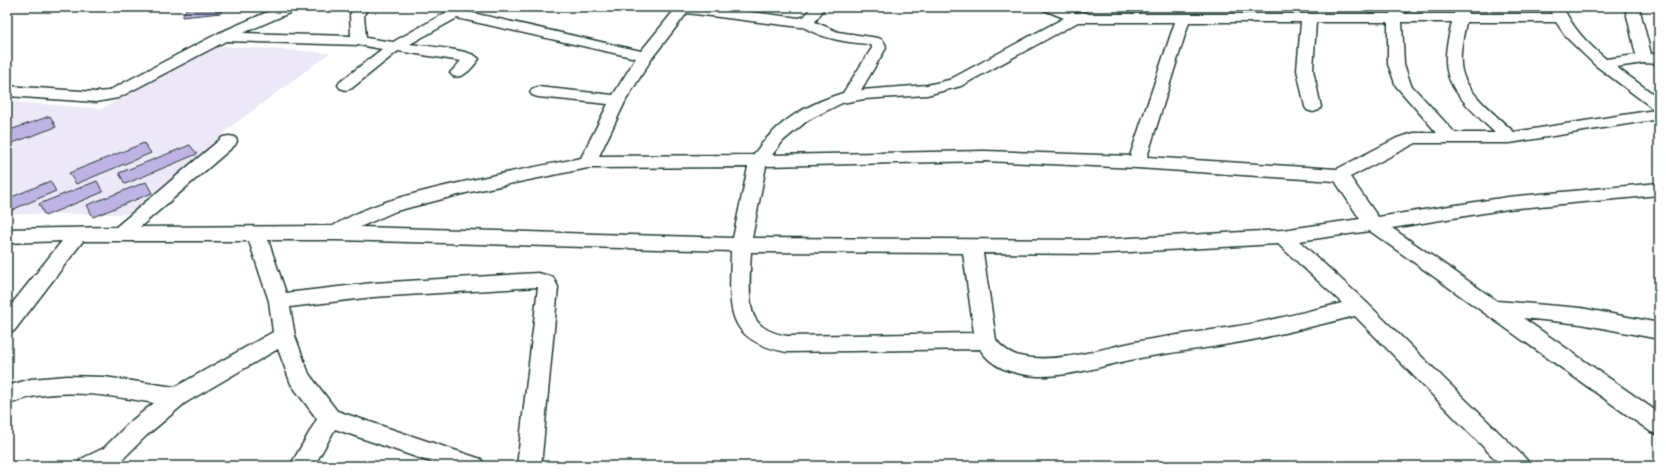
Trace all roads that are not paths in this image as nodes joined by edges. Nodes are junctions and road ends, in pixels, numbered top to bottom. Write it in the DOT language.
graph roads {
  1 [pos="291,7"];
  2 [pos="361,7"];
  3 [pos="684,7"];
  4 [pos="818,7"];
  5 [pos="1049,7"];
  6 [pos="1111,7"];
  7 [pos="1632,7"];
  8 [pos="461,10"];
  9 [pos="1461,12"];
  10 [pos="1558,12"];
  11 [pos="1339,13"];
  12 [pos="1398,13"];
  13 [pos="1075,18"];
  14 [pos="1309,18"];
  15 [pos="1183,19"];
  16 [pos="806,22"];
  17 [pos="224,36"];
  18 [pos="359,41"];
  19 [pos="394,47"];
  20 [pos="1659,47"];
  21 [pos="645,56"];
  22 [pos="1644,58"];
  23 [pos="1659,59"];
  24 [pos="1604,64"];
  25 [pos="458,73"];
  26 [pos="346,85"];
  27 [pos="7,91"];
  28 [pos="538,92"];
  29 [pos="849,96"];
  30 [pos="618,100"];
  31 [pos="1659,106"];
  32 [pos="1313,107"];
  33 [pos="1659,114"];
  34 [pos="1450,137"];
  35 [pos="1510,138"];
  36 [pos="229,141"];
  37 [pos="758,161"];
  38 [pos="588,162"];
  39 [pos="1137,162"];
  40 [pos="1340,175"];
  41 [pos="1659,189"];
  42 [pos="1373,224"];
  43 [pos="337,233"];
  44 [pos="78,234"];
  45 [pos="121,234"];
  46 [pos="256,234"];
  47 [pos="7,236"];
  48 [pos="1282,237"];
  49 [pos="740,245"];
  50 [pos="972,246"];
  51 [pos="278,301"];
  52 [pos="1360,307"];
  53 [pos="1491,308"];
  54 [pos="7,325"];
  55 [pos="1659,331"];
  56 [pos="284,336"];
  57 [pos="986,341"];
  58 [pos="7,395"];
  59 [pos="177,396"];
  60 [pos="329,418"];
  61 [pos="1659,425"];
  62 [pos="89,466"];
  63 [pos="302,466"];
  64 [pos="473,466"];
  65 [pos="529,466"];
  66 [pos="1518,466"];
  1 -- 17 [label="street"];
  2 -- 18 [label="street"];
  3 -- 16 [label="street"];
  3 -- 21 [label="street"];
  4 -- 16 [label="street"];
  5 -- 13 [label="street"];
  6 -- 13 [label="street"];
  7 -- 22 [label="street"];
  8 -- 19 [label="street"];
  8 -- 21 [label="street"];
  9 -- 10 [label="street"];
  9 -- 12 [label="street"];
  9 -- 35 [label="street"];
  10 -- 24 [label="street"];
  11 -- 12 [label="street"];
  11 -- 14 [label="street"];
  12 -- 34 [label="street"];
  13 -- 15 [label="street"];
  13 -- 29 [label="street"];
  14 -- 15 [label="street"];
  14 -- 32 [label="street"];
  15 -- 39 [label="street"];
  16 -- 29 [label="street"];
  17 -- 18 [label="street"];
  17 -- 27 [label="street"];
  18 -- 19 [label="street"];
  19 -- 25 [label="street"];
  19 -- 26 [label="street"];
  20 -- 22 [label="street"];
  21 -- 30 [label="street"];
  22 -- 23 [label="street"];
  22 -- 24 [label="street"];
  24 -- 31 [label="street"];
  28 -- 30 [label="street"];
  29 -- 37 [label="street"];
  30 -- 38 [label="street"];
  33 -- 35 [label="street"];
  34 -- 35 [label="street"];
  34 -- 40 [label="street"];
  36 -- 45 [label="street"];
  37 -- 38 [label="street"];
  37 -- 39 [label="street"];
  37 -- 49 [label="street"];
  38 -- 43 [label="street"];
  39 -- 40 [label="street"];
  40 -- 42 [label="street"];
  41 -- 42 [label="street"];
  42 -- 48 [label="street"];
  42 -- 53 [label="street"];
  43 -- 46 [label="street"];
  43 -- 49 [label="street"];
  44 -- 45 [label="street"];
  44 -- 47 [label="street"];
  44 -- 54 [label="street"];
  45 -- 46 [label="street"];
  46 -- 51 [label="street"];
  48 -- 50 [label="street"];
  48 -- 52 [label="street"];
  49 -- 50 [label="street"];
  49 -- 57 [label="street"];
  50 -- 57 [label="street"];
  51 -- 56 [label="street"];
  51 -- 65 [label="street"];
  52 -- 57 [label="street"];
  52 -- 66 [label="street"];
  53 -- 55 [label="street"];
  53 -- 61 [label="street"];
  56 -- 59 [label="street"];
  56 -- 60 [label="street"];
  58 -- 59 [label="street"];
  59 -- 62 [label="street"];
  60 -- 63 [label="street"];
  60 -- 64 [label="street"];
}
